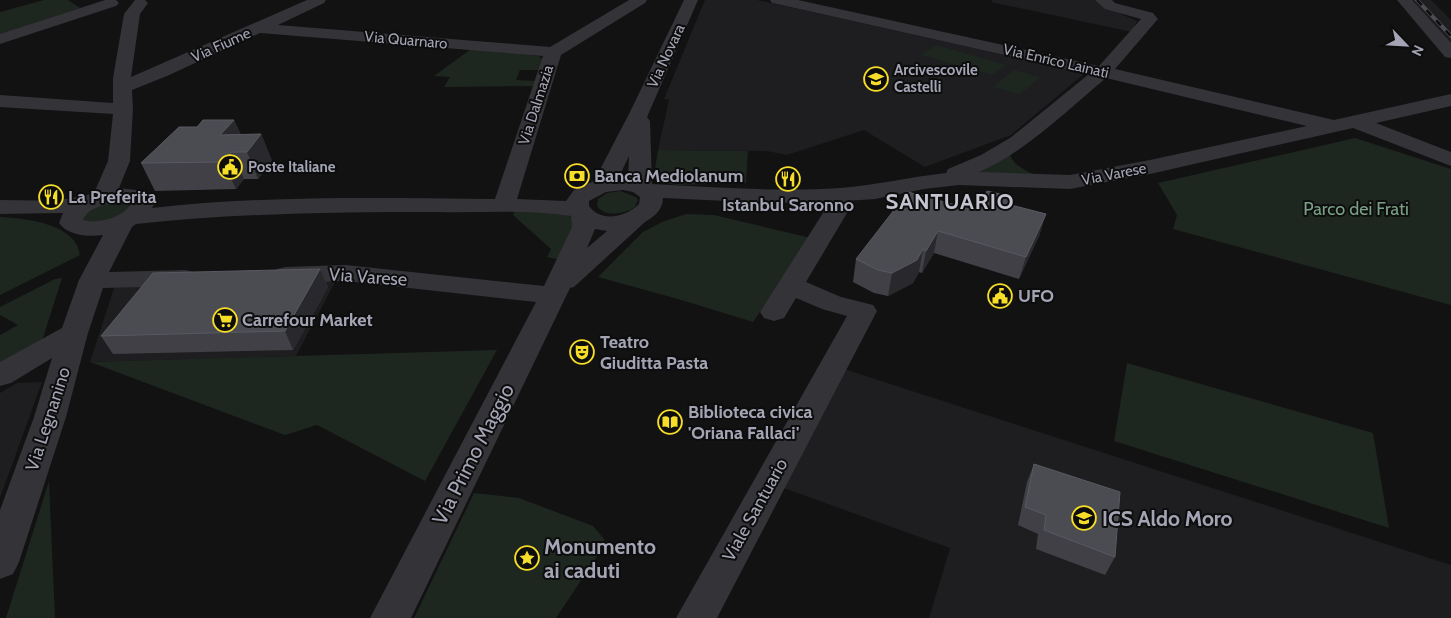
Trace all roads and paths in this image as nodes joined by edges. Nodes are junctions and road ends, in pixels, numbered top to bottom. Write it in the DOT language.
graph roads {
  1 [pos="319,0"];
  2 [pos="640,0"];
  3 [pos="692,0"];
  4 [pos="777,0"];
  5 [pos="1102,0"];
  6 [pos="1404,0"];
  7 [pos="127,4"];
  8 [pos="259,28"];
  9 [pos="0,38"];
  10 [pos="553,52"];
  11 [pos="1451,53"];
  12 [pos="1103,72"];
  13 [pos="122,87"];
  14 [pos="1451,100"];
  15 [pos="0,101"];
  16 [pos="123,108"];
  17 [pos="640,112"];
  18 [pos="1346,124"];
  19 [pos="1017,142"];
  20 [pos="1451,160"];
  21 [pos="120,161"];
  22 [pos="942,180"];
  23 [pos="1060,183"];
  24 [pos="644,189"];
  25 [pos="837,195"];
  26 [pos="771,196"];
  27 [pos="506,198"];
  28 [pos="96,201"];
  29 [pos="588,201"];
  30 [pos="0,208"];
  31 [pos="132,209"];
  32 [pos="0,213"];
  33 [pos="639,217"];
  34 [pos="74,225"];
  35 [pos="260,276"];
  36 [pos="212,277"];
  37 [pos="93,278"];
  38 [pos="790,285"];
  39 [pos="555,292"];
  40 [pos="774,312"];
  41 [pos="74,333"];
  42 [pos="0,375"];
  43 [pos="0,562"];
  44 [pos="390,618"];
  45 [pos="696,618"];
  1 -- 8 [label="street, Via Fiume"];
  2 -- 10 [label="street, Via Dalmazia"];
  3 -- 17 [label="street, Via Novara"];
  4 -- 12 [label="street, Via Enrico Lainati"];
  5 -- 12 [label="street"];
  6 -- 11 [label="street"];
  7 -- 9 [label="street"];
  7 -- 13 [label="street"];
  8 -- 10 [label="street, Via Quarnaro"];
  8 -- 13 [label="street, Via Fiume"];
  10 -- 27 [label="street, Via Dalmazia"];
  12 -- 18 [label="street, Via Enrico Lainati"];
  12 -- 19 [label="street"];
  13 -- 16 [label="street"];
  14 -- 18 [label="street, Via Varese"];
  15 -- 16 [label="street"];
  16 -- 21 [label="street"];
  17 -- 24 [label="street, Via Novara"];
  17 -- 29 [label="street, Via Novara"];
  18 -- 20 [label="street, Via Enrico Lainati"];
  18 -- 23 [label="street, Via Varese"];
  19 -- 22 [label="street"];
  19 -- 23 [label="street"];
  21 -- 28 [label="street"];
  21 -- 31 [label="street"];
  22 -- 23 [label="street, Via Varese"];
  22 -- 25 [label="street, Via Varese"];
  24 -- 26 [label="street, Via Varese"];
  24 -- 29 [label="street, Via Varese"];
  24 -- 33 [label="street, Via Novara"];
  25 -- 26 [label="street, Via Varese"];
  25 -- 38 [label="street"];
  26 -- 33 [label="street, Via Varese"];
  27 -- 29 [label="street"];
  27 -- 31 [label="street"];
  28 -- 30 [label="street"];
  28 -- 31 [label="street"];
  28 -- 34 [label="street"];
  29 -- 31 [label="street"];
  29 -- 33 [label="street, Via Varese"];
  29 -- 39 [label="street, Via Primo Maggio"];
  31 -- 34 [label="street"];
  31 -- 37 [label="street, Via Legnanino"];
  32 -- 34 [label="street"];
  33 -- 39 [label="street, Via Primo Maggio"];
  34 -- 37 [label="street"];
  35 -- 39 [label="street, Via Varese"];
  36 -- 37 [label="street"];
  37 -- 41 [label="street, Via Legnanino"];
  38 -- 40 [label="street"];
  38 -- 45 [label="street, Viale Santuario"];
  39 -- 44 [label="street, Via Primo Maggio"];
  41 -- 42 [label="street"];
  41 -- 43 [label="street, Via Legnanino"];
}
